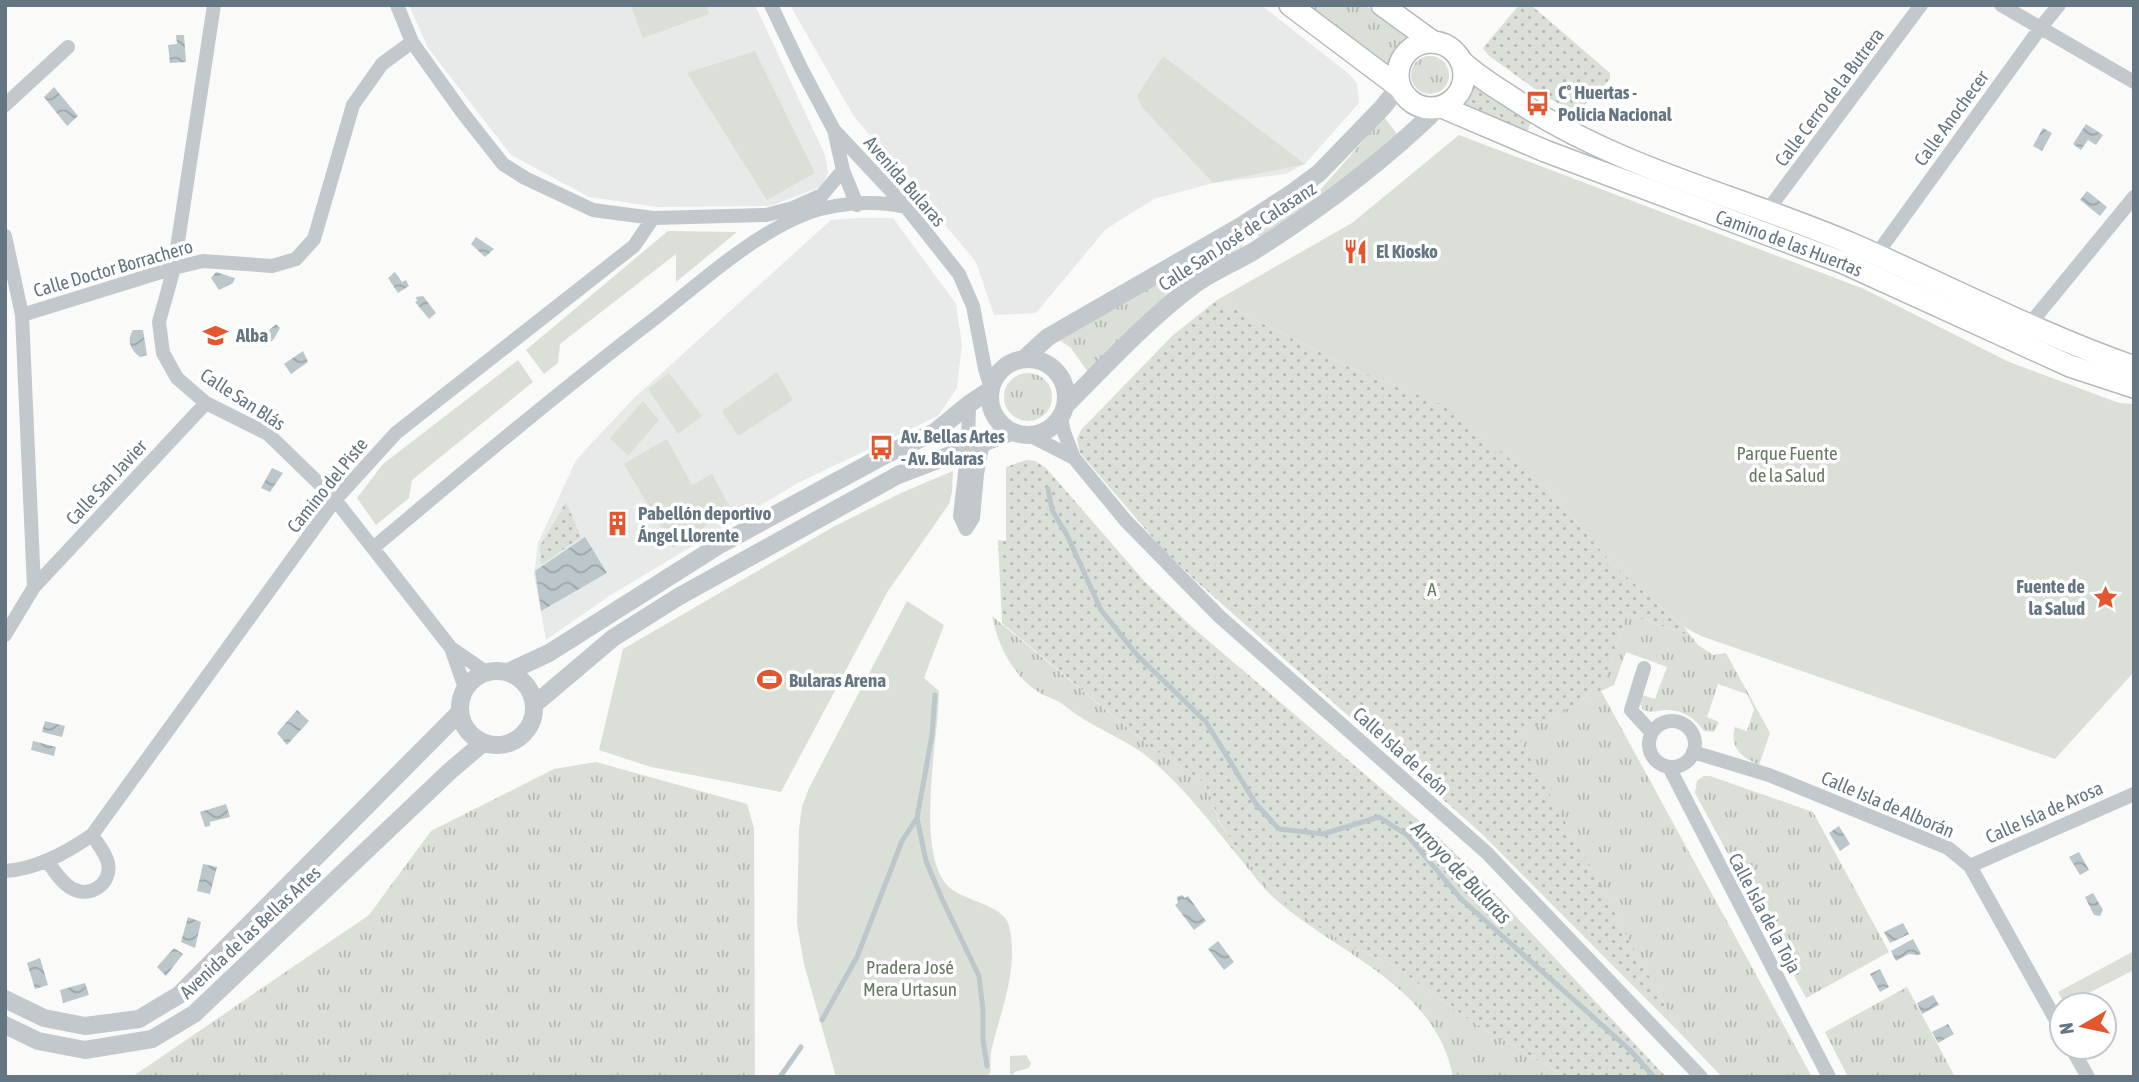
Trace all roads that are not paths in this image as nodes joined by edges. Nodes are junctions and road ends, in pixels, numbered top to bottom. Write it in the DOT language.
graph roads {
  1 [pos="214,5"];
  2 [pos="397,5"];
  3 [pos="771,5"];
  4 [pos="1290,5"];
  5 [pos="1382,5"];
  6 [pos="1922,5"];
  7 [pos="2001,5"];
  8 [pos="2059,5"];
  9 [pos="2041,27"];
  10 [pos="412,42"];
  11 [pos="1433,42"];
  12 [pos="68,47"];
  13 [pos="1461,61"];
  14 [pos="2134,82"];
  15 [pos="1399,87"];
  16 [pos="5,105"];
  17 [pos="1440,107"];
  18 [pos="834,130"];
  19 [pos="844,170"];
  20 [pos="2134,197"];
  21 [pos="857,205"];
  22 [pos="906,207"];
  23 [pos="1767,211"];
  24 [pos="653,218"];
  25 [pos="5,236"];
  26 [pos="1876,255"];
  27 [pos="174,268"];
  28 [pos="22,315"];
  29 [pos="2029,325"];
  30 [pos="1024,359"];
  31 [pos="2134,367"];
  32 [pos="2134,387"];
  33 [pos="990,389"];
  34 [pos="206,403"];
  35 [pos="969,404"];
  36 [pos="1064,411"];
  37 [pos="1011,432"];
  38 [pos="1031,436"];
  39 [pos="976,444"];
  40 [pos="1074,457"];
  41 [pos="335,500"];
  42 [pos="373,548"];
  43 [pos="34,587"];
  44 [pos="5,635"];
  45 [pos="451,648"];
  46 [pos="1644,668"];
  47 [pos="486,672"];
  48 [pos="508,672"];
  49 [pos="465,688"];
  50 [pos="535,704"];
  51 [pos="460,712"];
  52 [pos="1652,733"];
  53 [pos="483,743"];
  54 [pos="1693,752"];
  55 [pos="1669,767"];
  56 [pos="2134,794"];
  57 [pos="92,835"];
  58 [pos="47,861"];
  59 [pos="1970,866"];
  60 [pos="5,871"];
  61 [pos="5,999"];
  62 [pos="2048,1006"];
  63 [pos="5,1025"];
  64 [pos="2079,1061"];
  65 [pos="1702,1077"];
  66 [pos="1829,1077"];
  67 [pos="2088,1077"];
  1 -- 27 [label="street, Calle San Blás"];
  2 -- 10 [label="street"];
  3 -- 18 [label="street, Avenida Bularas"];
  4 -- 15 [label="main road"];
  5 -- 11 [label="main road"];
  6 -- 23 [label="street, Calle Cerro de la Butrera"];
  7 -- 9 [label="street"];
  8 -- 9 [label="street, Calle Anochecer"];
  9 -- 14 [label="street"];
  9 -- 26 [label="street, Calle Anochecer"];
  10 -- 24 [label="street"];
  10 -- 27 [label="street, Calle Doctor Borrachero"];
  11 -- 13 [label="main road"];
  11 -- 15 [label="main road"];
  12 -- 16 [label="street"];
  13 -- 17 [label="main road"];
  13 -- 23 [label="main road, Camino de las Huertas"];
  15 -- 17 [label="main road"];
  15 -- 30 [label="street, Calle San José de Calasanz"];
  17 -- 32 [label="main road, Camino de las Huertas"];
  17 -- 36 [label="street, Calle San José de Calasanz"];
  18 -- 19 [label="street"];
  18 -- 22 [label="street, Avenida Bularas"];
  19 -- 21 [label="street"];
  19 -- 24 [label="street"];
  20 -- 29 [label="street"];
  21 -- 22 [label="street"];
  21 -- 42 [label="street"];
  22 -- 33 [label="street, Avenida Bularas"];
  23 -- 26 [label="main road, Camino de las Huertas"];
  24 -- 41 [label="street, Camino del Piste"];
  25 -- 28 [label="street"];
  26 -- 29 [label="main road, Camino de las Huertas"];
  27 -- 28 [label="street, Calle Doctor Borrachero"];
  27 -- 34 [label="street, Calle San Blás"];
  28 -- 43 [label="street"];
  29 -- 31 [label="main road, Camino de las Huertas"];
  30 -- 33 [label="street"];
  30 -- 36 [label="street"];
  33 -- 35 [label="street"];
  33 -- 37 [label="street"];
  34 -- 41 [label="street, Calle San Blás"];
  34 -- 43 [label="street, Calle San Javier"];
  35 -- 39 [label="street"];
  35 -- 48 [label="street"];
  36 -- 38 [label="street"];
  36 -- 40 [label="street, Calle Isla de León"];
  37 -- 38 [label="street"];
  37 -- 39 [label="street"];
  38 -- 40 [label="street, Calle Isla de León"];
  39 -- 50 [label="street"];
  40 -- 65 [label="street, Calle Isla de León"];
  41 -- 42 [label="street, Calle San Blás"];
  41 -- 57 [label="street, Camino del Piste"];
  42 -- 45 [label="street, Calle San Blás"];
  43 -- 44 [label="street, Calle San Javier"];
  45 -- 47 [label="street, Calle San Blás"];
  45 -- 49 [label="street, Calle San Blás"];
  46 -- 52 [label="street"];
  47 -- 48 [label="street"];
  47 -- 49 [label="street"];
  48 -- 50 [label="street"];
  49 -- 51 [label="street"];
  50 -- 53 [label="street"];
  51 -- 53 [label="street"];
  51 -- 61 [label="street, Avenida de las Bellas Artes"];
  52 -- 54 [label="street"];
  52 -- 55 [label="street"];
  53 -- 63 [label="street, Avenida de las Bellas Artes"];
  54 -- 55 [label="street"];
  54 -- 59 [label="street, Calle Isla de Alborán"];
  55 -- 66 [label="street, Calle Isla de la Toja"];
  56 -- 59 [label="street, Calle Isla de Arosa"];
  57 -- 58 [label="street, Camino del Piste"];
  57 -- 58 [label="street"];
  58 -- 60 [label="street, Camino del Piste"];
  59 -- 62 [label="street, Calle Isla de Alborán"];
  64 -- 67 [label="street"];
}
